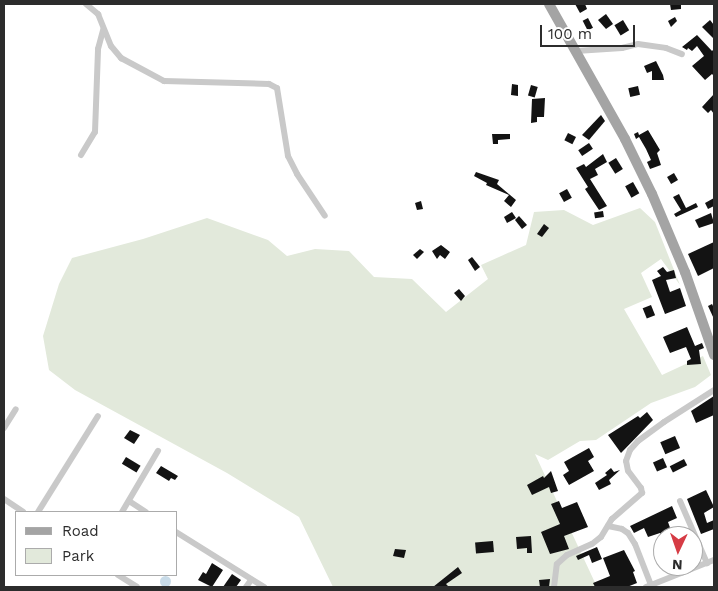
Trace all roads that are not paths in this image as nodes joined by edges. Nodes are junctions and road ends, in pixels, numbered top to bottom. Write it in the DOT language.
graph roads {
  1 [pos="86,4"];
  2 [pos="549,4"];
  3 [pos="103,30"];
  4 [pos="576,51"];
  5 [pos="682,54"];
  6 [pos="81,155"];
  7 [pos="325,216"];
  8 [pos="714,355"];
  9 [pos="714,390"];
  10 [pos="16,409"];
  11 [pos="98,416"];
  12 [pos="4,428"];
  13 [pos="158,451"];
  14 [pos="4,499"];
  15 [pos="129,501"];
  16 [pos="680,501"];
  17 [pos="22,511"];
  18 [pos="39,511"];
  19 [pos="123,511"];
  20 [pos="144,511"];
  21 [pos="608,526"];
  22 [pos="178,533"];
  23 [pos="711,561"];
  24 [pos="120,576"];
  25 [pos="250,580"];
  26 [pos="648,586"];
  27 [pos="137,587"];
  28 [pos="246,587"];
  29 [pos="264,587"];
  30 [pos="554,587"];
  1 -- 3 [label="street"];
  2 -- 4 [label="main road"];
  3 -- 6 [label="street"];
  3 -- 7 [label="street"];
  4 -- 5 [label="street"];
  4 -- 8 [label="main road"];
  9 -- 21 [label="street"];
  10 -- 12 [label="street"];
  11 -- 18 [label="street"];
  13 -- 15 [label="street"];
  14 -- 17 [label="street"];
  15 -- 19 [label="street"];
  15 -- 20 [label="street"];
  16 -- 23 [label="street"];
  21 -- 26 [label="street"];
  21 -- 30 [label="street"];
  22 -- 25 [label="street"];
  23 -- 26 [label="street"];
  24 -- 27 [label="street"];
  25 -- 28 [label="street"];
  25 -- 29 [label="street"];
}
